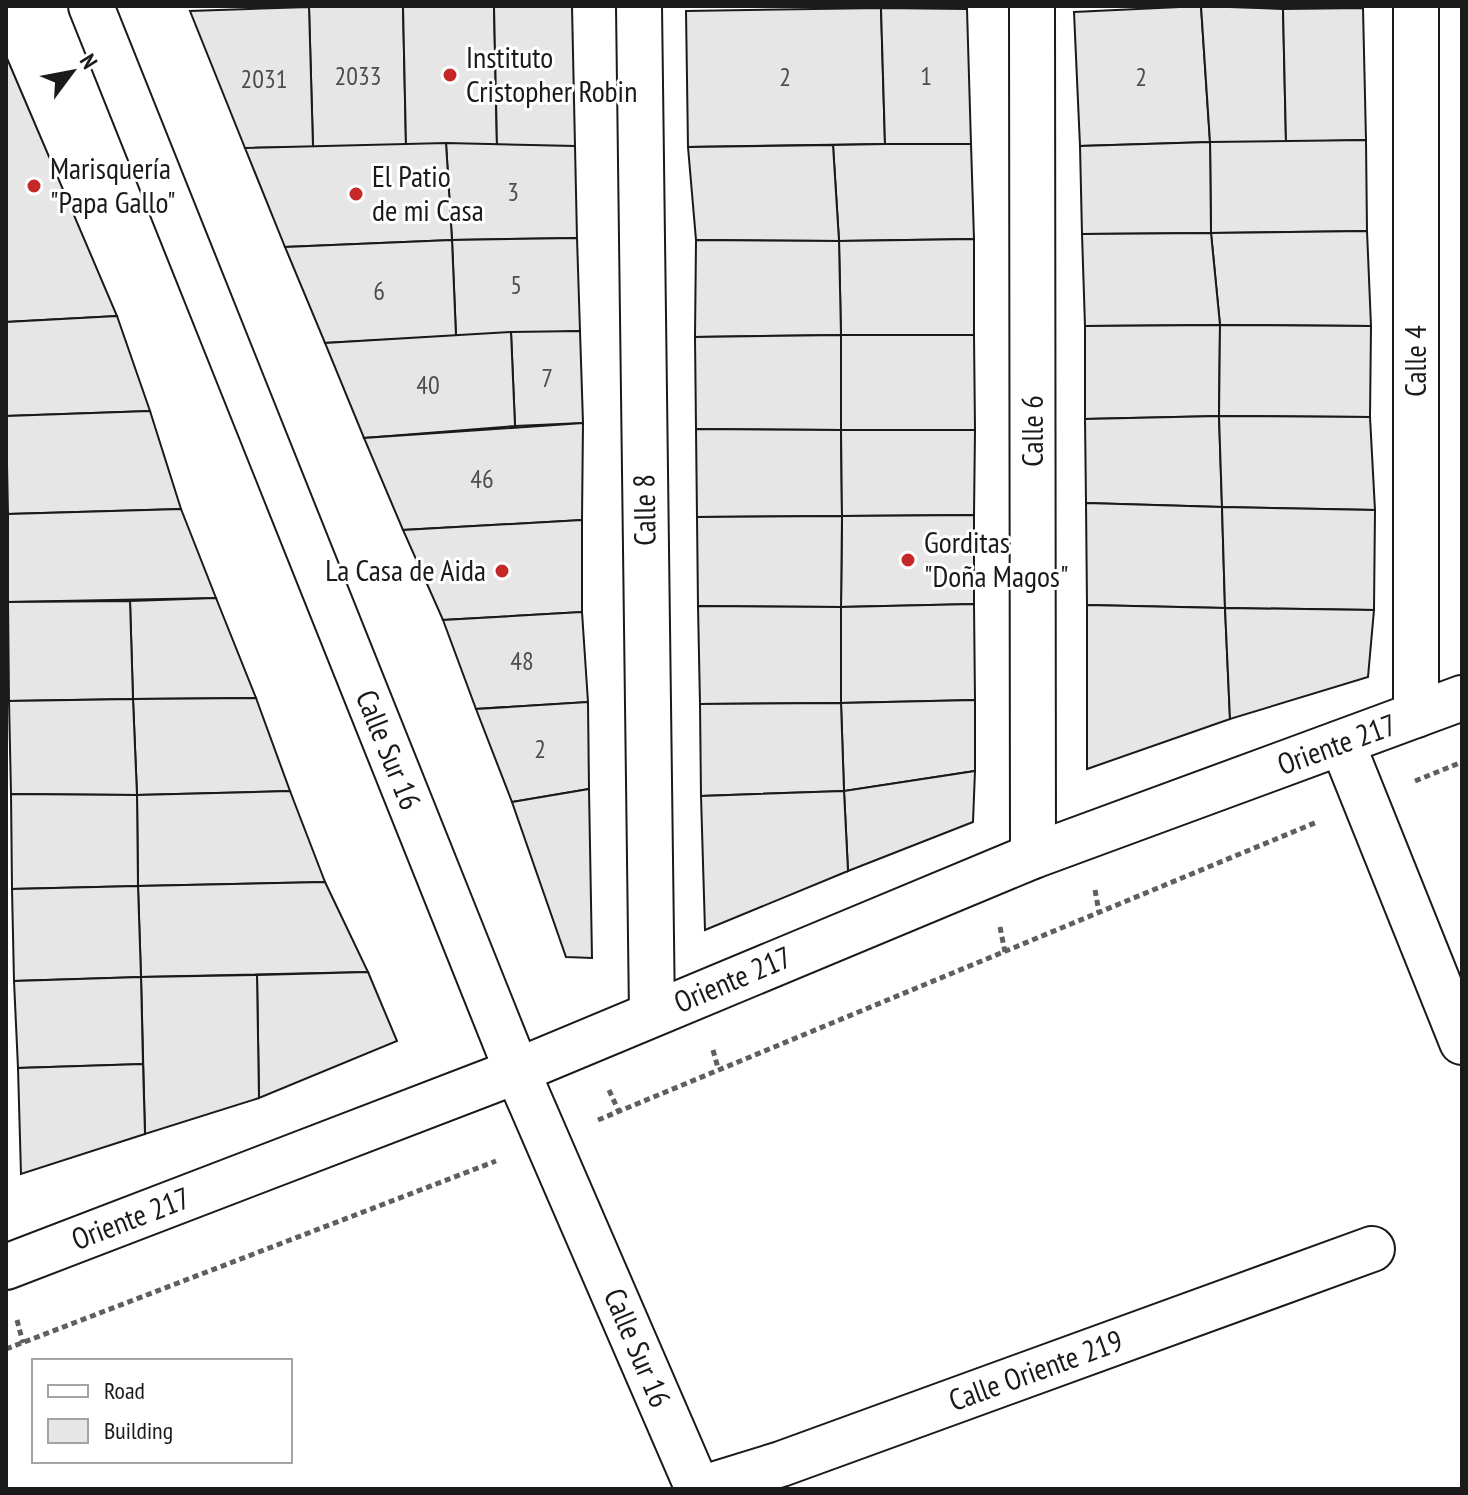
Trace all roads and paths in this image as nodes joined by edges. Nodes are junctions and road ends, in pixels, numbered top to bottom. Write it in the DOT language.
graph roads {
  1 [pos="91,6"];
  2 [pos="639,6"];
  3 [pos="1032,6"];
  4 [pos="1416,6"];
  5 [pos="1462,698"];
  6 [pos="1416,715"];
  7 [pos="1342,743"];
  8 [pos="1462,762"];
  9 [pos="1366,802"];
  10 [pos="1033,856"];
  11 [pos="652,1014"];
  12 [pos="1462,1042"];
  13 [pos="517,1071"];
  14 [pos="547,1140"];
  15 [pos="1372,1249"];
  16 [pos="6,1267"];
  17 [pos="6,1349"];
  18 [pos="699,1489"];
  1 -- 13 [label="street, Calle Sur 16"];
  2 -- 11 [label="street, Calle 8"];
  3 -- 10 [label="street, Calle 6"];
  4 -- 6 [label="street, Calle 4"];
  5 -- 6 [label="street, Oriente 217"];
  6 -- 7 [label="street, Oriente 217"];
  7 -- 9 [label="street"];
  7 -- 10 [label="street, Oriente 217"];
  8 -- 9 [label="path"];
  9 -- 12 [label="street"];
  9 -- 14 [label="path"];
  10 -- 11 [label="street, Oriente 217"];
  11 -- 13 [label="street, Oriente 217"];
  13 -- 14 [label="street, Calle Sur 16"];
  13 -- 16 [label="street, Oriente 217"];
  14 -- 17 [label="path"];
  14 -- 18 [label="street, Calle Sur 16"];
  15 -- 18 [label="street, Calle Oriente 219"];
}
